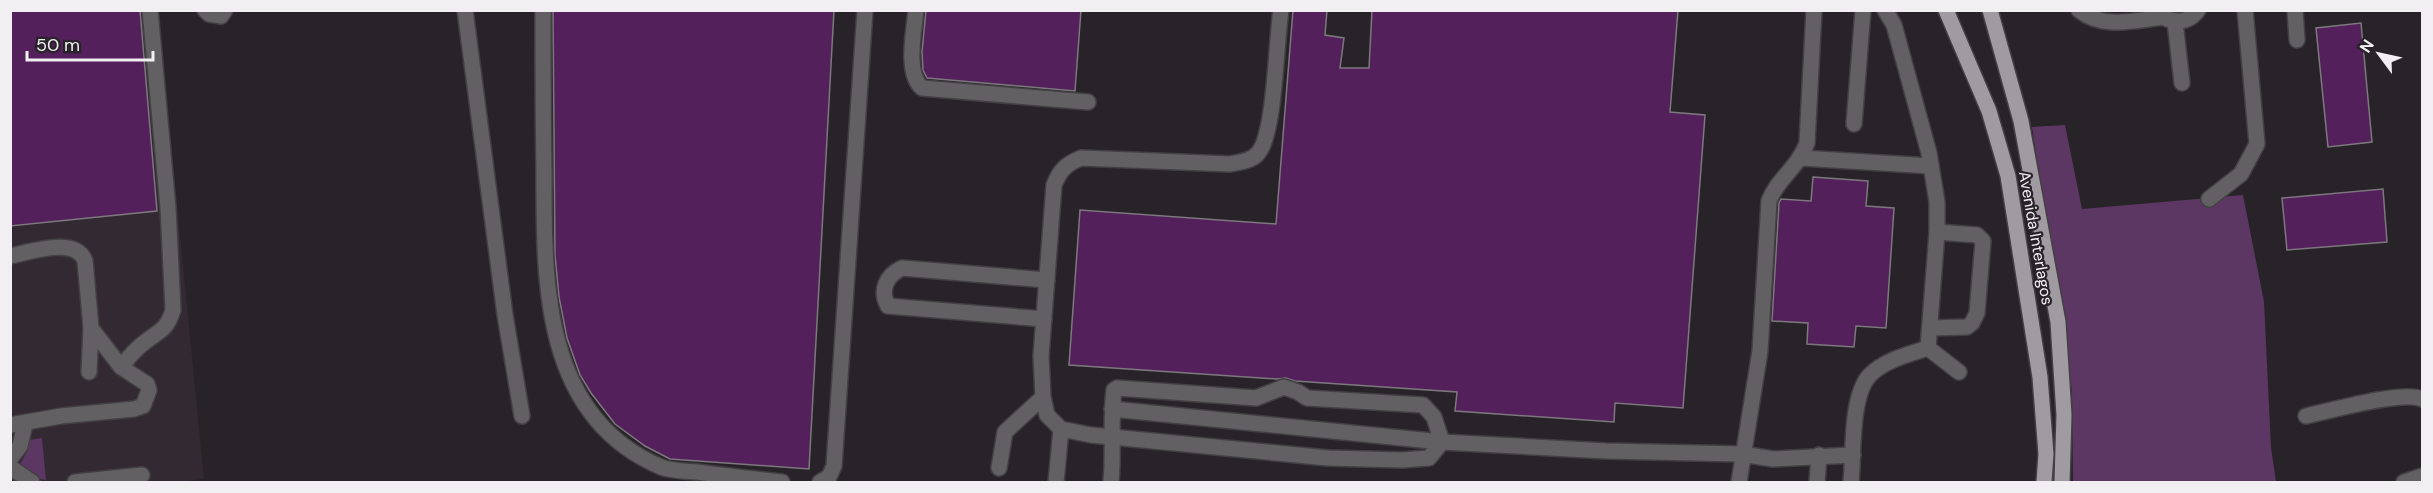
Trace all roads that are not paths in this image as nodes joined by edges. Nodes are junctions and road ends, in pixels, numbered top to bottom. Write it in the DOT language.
graph roads {
  1 [pos="150,10"];
  2 [pos="205,10"];
  3 [pos="225,10"];
  4 [pos="465,10"];
  5 [pos="543,10"];
  6 [pos="865,10"];
  7 [pos="916,10"];
  8 [pos="1281,10"];
  9 [pos="1814,10"];
  10 [pos="1863,10"];
  11 [pos="1885,10"];
  12 [pos="1946,10"];
  13 [pos="1990,10"];
  14 [pos="2079,10"];
  15 [pos="2198,10"];
  16 [pos="2245,10"];
  17 [pos="2295,10"];
  18 [pos="2166,16"];
  19 [pos="2297,40"];
  20 [pos="2182,83"];
  21 [pos="1089,102"];
  22 [pos="1854,124"];
  23 [pos="1801,158"];
  24 [pos="1931,166"];
  25 [pos="2209,199"];
  26 [pos="1937,232"];
  27 [pos="10,256"];
  28 [pos="1047,279"];
  29 [pos="1044,319"];
  30 [pos="91,328"];
  31 [pos="1930,328"];
  32 [pos="1928,348"];
  33 [pos="121,367"];
  34 [pos="89,372"];
  35 [pos="1959,372"];
  36 [pos="1043,397"];
  37 [pos="1261,397"];
  38 [pos="2422,399"];
  39 [pos="1112,409"];
  40 [pos="522,416"];
  41 [pos="2306,416"];
  42 [pos="1259,423"];
  43 [pos="18,424"];
  44 [pos="1061,429"];
  45 [pos="1111,436"];
  46 [pos="1442,442"];
  47 [pos="1742,454"];
  48 [pos="1819,455"];
  49 [pos="1853,455"];
  50 [pos="10,459"];
  51 [pos="10,467"];
  52 [pos="999,468"];
  53 [pos="142,475"];
  54 [pos="2422,476"];
  55 [pos="32,483"];
  56 [pos="75,483"];
  57 [pos="782,483"];
  58 [pos="820,483"];
  59 [pos="1056,483"];
  60 [pos="1111,483"];
  61 [pos="1739,483"];
  62 [pos="1817,483"];
  63 [pos="1851,483"];
  64 [pos="2044,483"];
  65 [pos="2062,483"];
  66 [pos="2404,483"];
  1 -- 33 [label="lane"];
  2 -- 3 [label="lane"];
  4 -- 40 [label="lane"];
  5 -- 57 [label="lane"];
  6 -- 58 [label="lane"];
  7 -- 21 [label="lane"];
  8 -- 28 [label="lane"];
  9 -- 23 [label="lane"];
  10 -- 22 [label="lane"];
  11 -- 24 [label="lane"];
  12 -- 64 [label="main road, Avenida Interlagos"];
  13 -- 65 [label="main road, Avenida Interlagos"];
  14 -- 18 [label="lane"];
  15 -- 18 [label="lane"];
  16 -- 25 [label="lane"];
  17 -- 19 [label="lane"];
  18 -- 20 [label="lane"];
  23 -- 24 [label="lane"];
  23 -- 47 [label="lane"];
  24 -- 26 [label="lane"];
  26 -- 31 [label="lane"];
  26 -- 31 [label="lane"];
  27 -- 30 [label="lane"];
  28 -- 29 [label="lane"];
  28 -- 29 [label="lane"];
  29 -- 36 [label="lane"];
  30 -- 33 [label="lane"];
  30 -- 34 [label="lane"];
  31 -- 32 [label="lane"];
  32 -- 35 [label="lane"];
  32 -- 49 [label="lane"];
  33 -- 43 [label="lane"];
  36 -- 44 [label="lane"];
  36 -- 52 [label="lane"];
  37 -- 39 [label="lane"];
  37 -- 42 [label="lane"];
  37 -- 46 [label="lane"];
  38 -- 41 [label="lane"];
  39 -- 42 [label="lane"];
  39 -- 45 [label="lane"];
  42 -- 46 [label="lane"];
  43 -- 50 [label="lane"];
  44 -- 45 [label="lane"];
  44 -- 59 [label="lane"];
  45 -- 46 [label="lane"];
  45 -- 60 [label="lane"];
  46 -- 47 [label="lane"];
  47 -- 48 [label="lane"];
  47 -- 61 [label="lane"];
  48 -- 49 [label="lane"];
  48 -- 62 [label="lane"];
  49 -- 63 [label="lane"];
  51 -- 55 [label="lane"];
  53 -- 56 [label="lane"];
  54 -- 66 [label="lane"];
}
